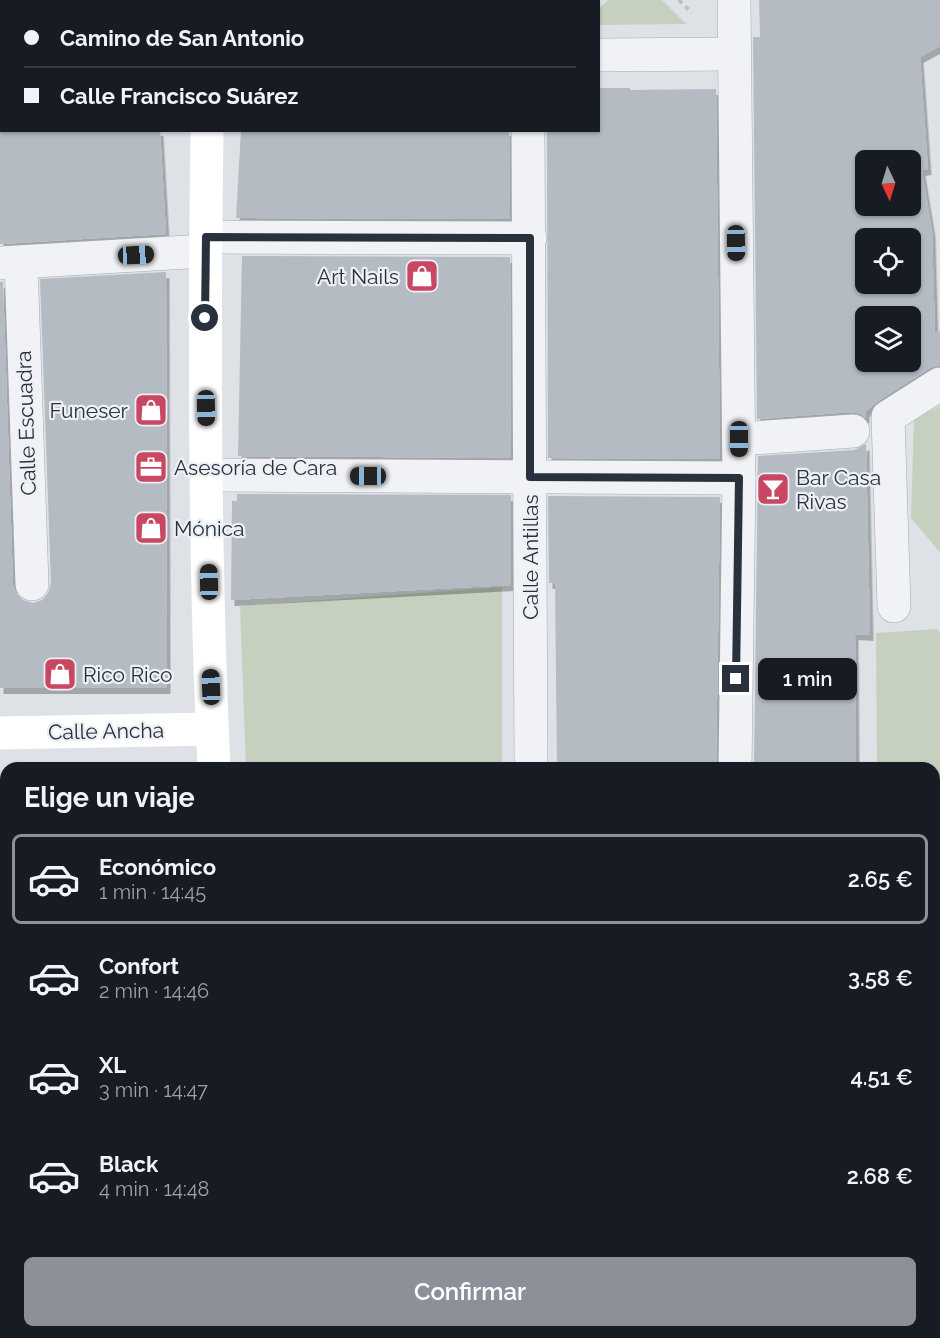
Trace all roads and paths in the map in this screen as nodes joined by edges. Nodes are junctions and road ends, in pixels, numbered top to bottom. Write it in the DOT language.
graph roads {
  1 [pos="734,0"];
  2 [pos="733,54"];
  3 [pos="600,55"];
  4 [pos="207,132"];
  5 [pos="528,132"];
  6 [pos="530,238"];
  7 [pos="205,244"];
  8 [pos="10,262"];
  9 [pos="940,384"];
  10 [pos="853,431"];
  11 [pos="739,439"];
  12 [pos="207,475"];
  13 [pos="530,477"];
  14 [pos="739,478"];
  15 [pos="32,584"];
  16 [pos="894,606"];
  17 [pos="212,729"];
  18 [pos="0,733"];
  19 [pos="214,762"];
  20 [pos="531,762"];
  21 [pos="735,762"];
  1 -- 2 [label="street"];
  2 -- 3 [label="street"];
  2 -- 11 [label="street"];
  4 -- 7 [label="main road"];
  5 -- 6 [label="street, Calle Antillas"];
  6 -- 7 [label="street"];
  6 -- 13 [label="street, Calle Antillas"];
  7 -- 8 [label="street"];
  7 -- 12 [label="main road"];
  8 -- 15 [label="street, Calle Escuadra"];
  9 -- 16 [label="street"];
  10 -- 11 [label="street"];
  11 -- 14 [label="street"];
  12 -- 13 [label="street"];
  12 -- 17 [label="main road"];
  13 -- 14 [label="street"];
  13 -- 20 [label="street, Calle Antillas"];
  14 -- 21 [label="street"];
  17 -- 18 [label="main road, Calle Ancha"];
  17 -- 19 [label="main road"];
}
